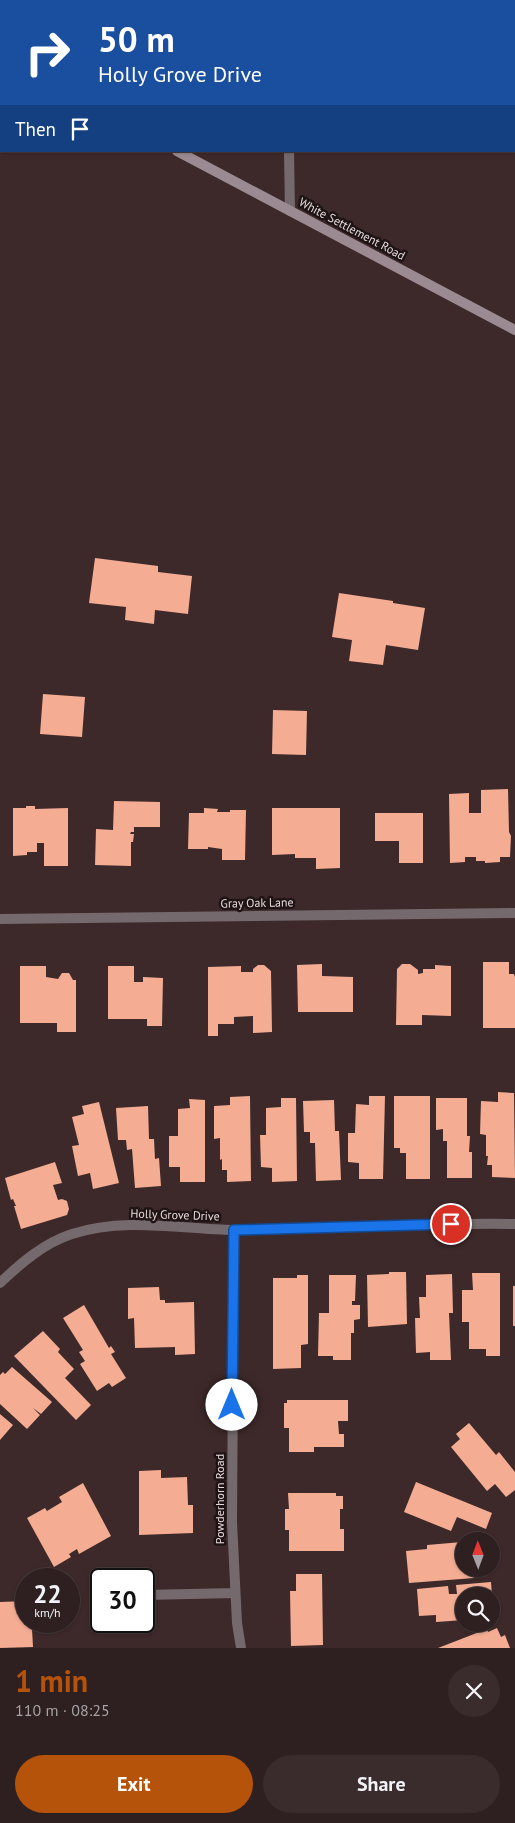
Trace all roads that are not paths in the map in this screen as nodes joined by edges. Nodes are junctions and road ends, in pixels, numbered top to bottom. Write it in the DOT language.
graph roads {
  1 [pos="179,152"];
  2 [pos="290,152"];
  3 [pos="290,210"];
  4 [pos="515,330"];
  5 [pos="515,913"];
  6 [pos="0,919"];
  7 [pos="515,1224"];
  8 [pos="234,1230"];
  9 [pos="0,1282"];
  10 [pos="235,1594"];
  11 [pos="155,1595"];
  12 [pos="242,1648"];
  1 -- 3 [label="main road, White Settlement Road"];
  2 -- 3 [label="street"];
  3 -- 4 [label="main road, White Settlement Road"];
  5 -- 6 [label="street, Gray Oak Lane"];
  7 -- 8 [label="street, Holly Grove Drive"];
  8 -- 9 [label="street, Holly Grove Drive"];
  8 -- 10 [label="street, Powderhorn Road"];
  10 -- 11 [label="street"];
  10 -- 12 [label="street, Powderhorn Road"];
}
